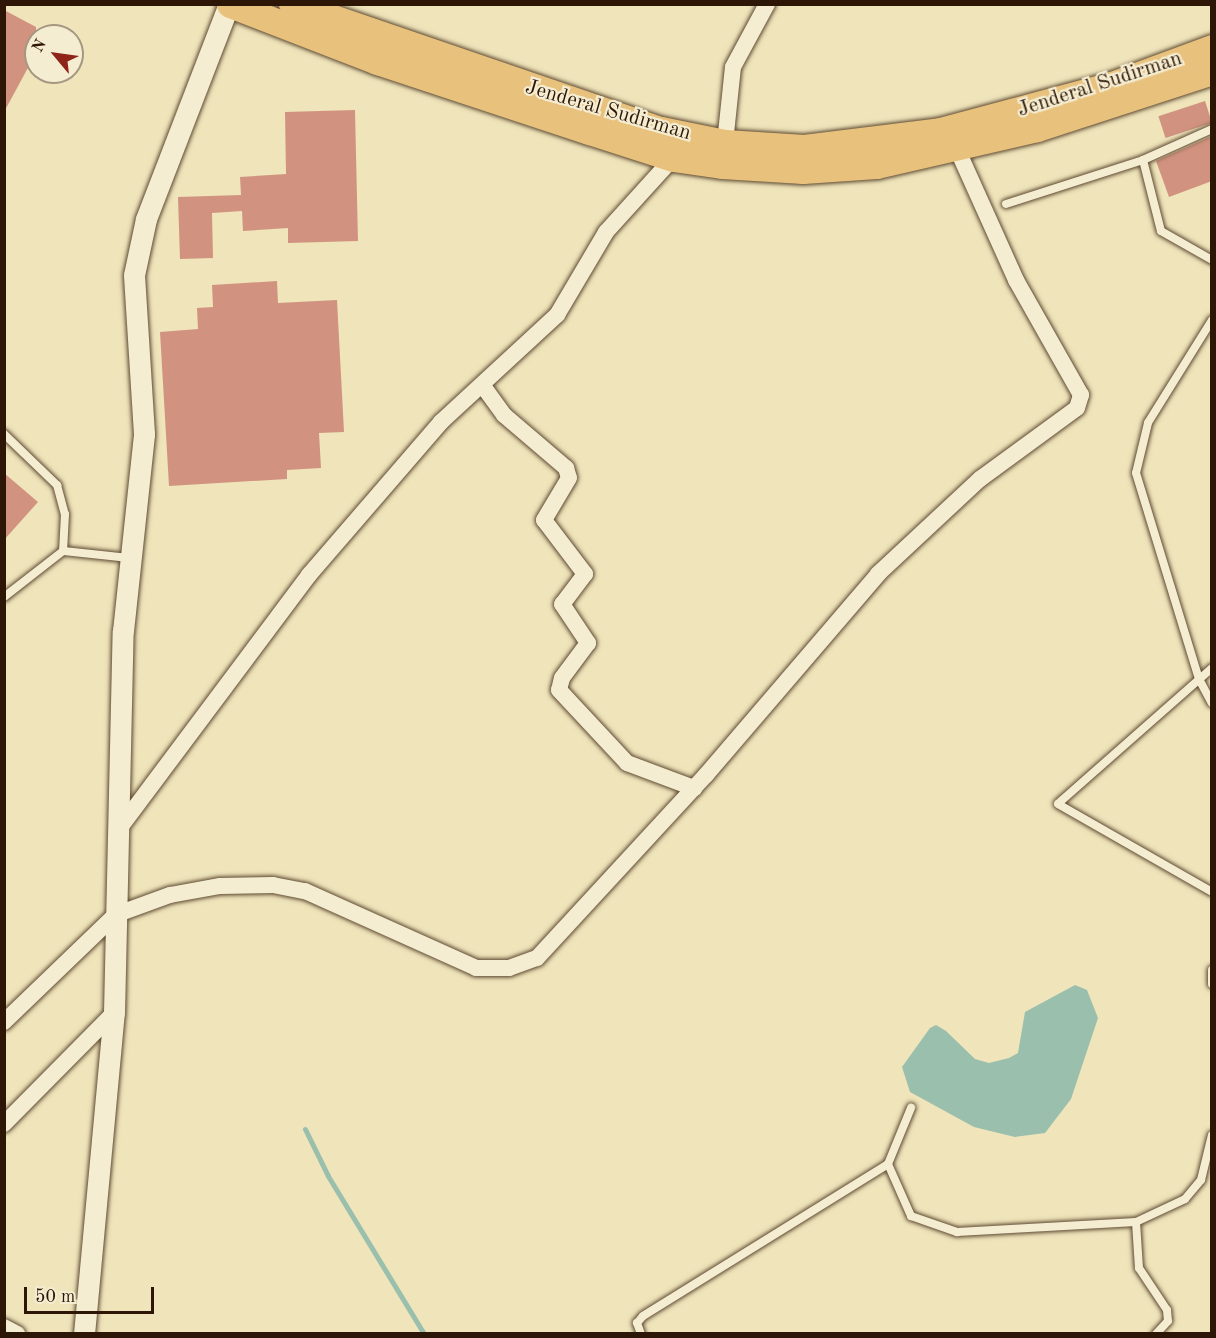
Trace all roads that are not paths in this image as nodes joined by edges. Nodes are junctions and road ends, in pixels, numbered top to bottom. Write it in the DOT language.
graph roads {
  1 [pos="230,4"];
  2 [pos="292,4"];
  3 [pos="767,4"];
  4 [pos="1212,48"];
  5 [pos="1212,71"];
  6 [pos="1212,129"];
  7 [pos="725,142"];
  8 [pos="957,149"];
  9 [pos="673,158"];
  10 [pos="1143,160"];
  11 [pos="1006,204"];
  12 [pos="1212,260"];
  13 [pos="1212,320"];
  14 [pos="483,386"];
  15 [pos="4,434"];
  16 [pos="63,551"];
  17 [pos="130,558"];
  18 [pos="4,597"];
  19 [pos="1211,669"];
  20 [pos="1199,679"];
  21 [pos="1212,703"];
  22 [pos="694,788"];
  23 [pos="118,829"];
  24 [pos="1212,892"];
  25 [pos="115,915"];
  26 [pos="1212,970"];
  27 [pos="1212,984"];
  28 [pos="114,1013"];
  29 [pos="4,1022"];
  30 [pos="911,1108"];
  31 [pos="4,1124"];
  32 [pos="1212,1135"];
  33 [pos="888,1164"];
  34 [pos="1136,1222"];
  35 [pos="4,1327"];
  36 [pos="17,1334"];
  37 [pos="84,1334"];
  38 [pos="641,1334"];
  39 [pos="1156,1334"];
  1 -- 9 [label="highway"];
  1 -- 17 [label="street"];
  2 -- 7 [label="highway, Jenderal Sudirman"];
  3 -- 7 [label="street"];
  4 -- 7 [label="highway, Jenderal Sudirman"];
  5 -- 8 [label="highway"];
  6 -- 10 [label="lane"];
  8 -- 9 [label="highway"];
  8 -- 22 [label="street"];
  9 -- 14 [label="street"];
  10 -- 11 [label="lane"];
  10 -- 12 [label="lane"];
  13 -- 20 [label="lane"];
  14 -- 22 [label="street"];
  14 -- 23 [label="street"];
  15 -- 16 [label="lane"];
  16 -- 17 [label="lane"];
  16 -- 18 [label="lane"];
  17 -- 23 [label="street"];
  19 -- 20 [label="lane"];
  20 -- 21 [label="lane"];
  20 -- 24 [label="lane"];
  22 -- 25 [label="street"];
  23 -- 25 [label="street"];
  25 -- 28 [label="street"];
  25 -- 29 [label="street"];
  26 -- 27 [label="lane"];
  28 -- 31 [label="street"];
  28 -- 37 [label="street"];
  30 -- 33 [label="lane"];
  32 -- 34 [label="lane"];
  33 -- 34 [label="lane"];
  33 -- 38 [label="lane"];
  34 -- 39 [label="lane"];
  35 -- 36 [label="street"];
}
